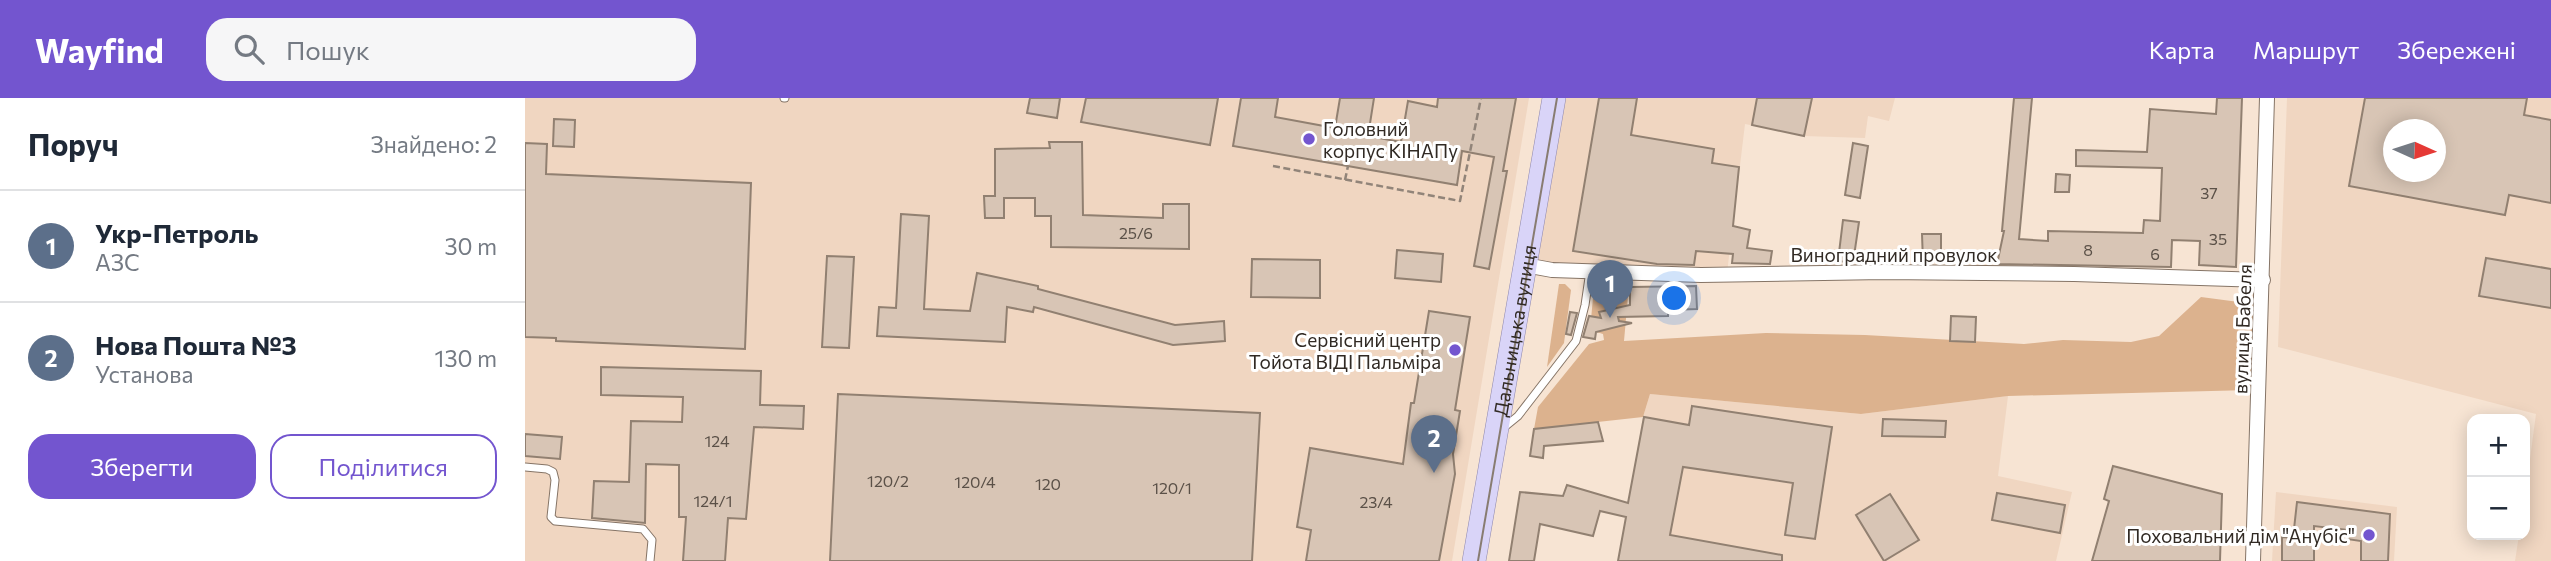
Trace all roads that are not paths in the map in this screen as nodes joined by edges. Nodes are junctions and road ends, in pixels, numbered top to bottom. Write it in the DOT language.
graph roads {
  1 [pos="1554,98"];
  2 [pos="2267,98"];
  3 [pos="1525,265"];
  4 [pos="1590,270"];
  5 [pos="2263,280"];
  6 [pos="1496,435"];
  7 [pos="525,467"];
  8 [pos="650,561"];
  9 [pos="1475,561"];
  10 [pos="2253,561"];
  1 -- 3 [label="main road, Дальницька вулиця"];
  2 -- 5 [label="street, вулиця Бабеля"];
  3 -- 4 [label="street, Виноградний провулок"];
  3 -- 6 [label="main road, Дальницька вулиця"];
  4 -- 5 [label="street, Виноградний провулок"];
  4 -- 6 [label="lane"];
  5 -- 10 [label="street, вулиця Бабеля"];
  6 -- 9 [label="main road, Дальницька вулиця"];
  7 -- 8 [label="lane"];
}
